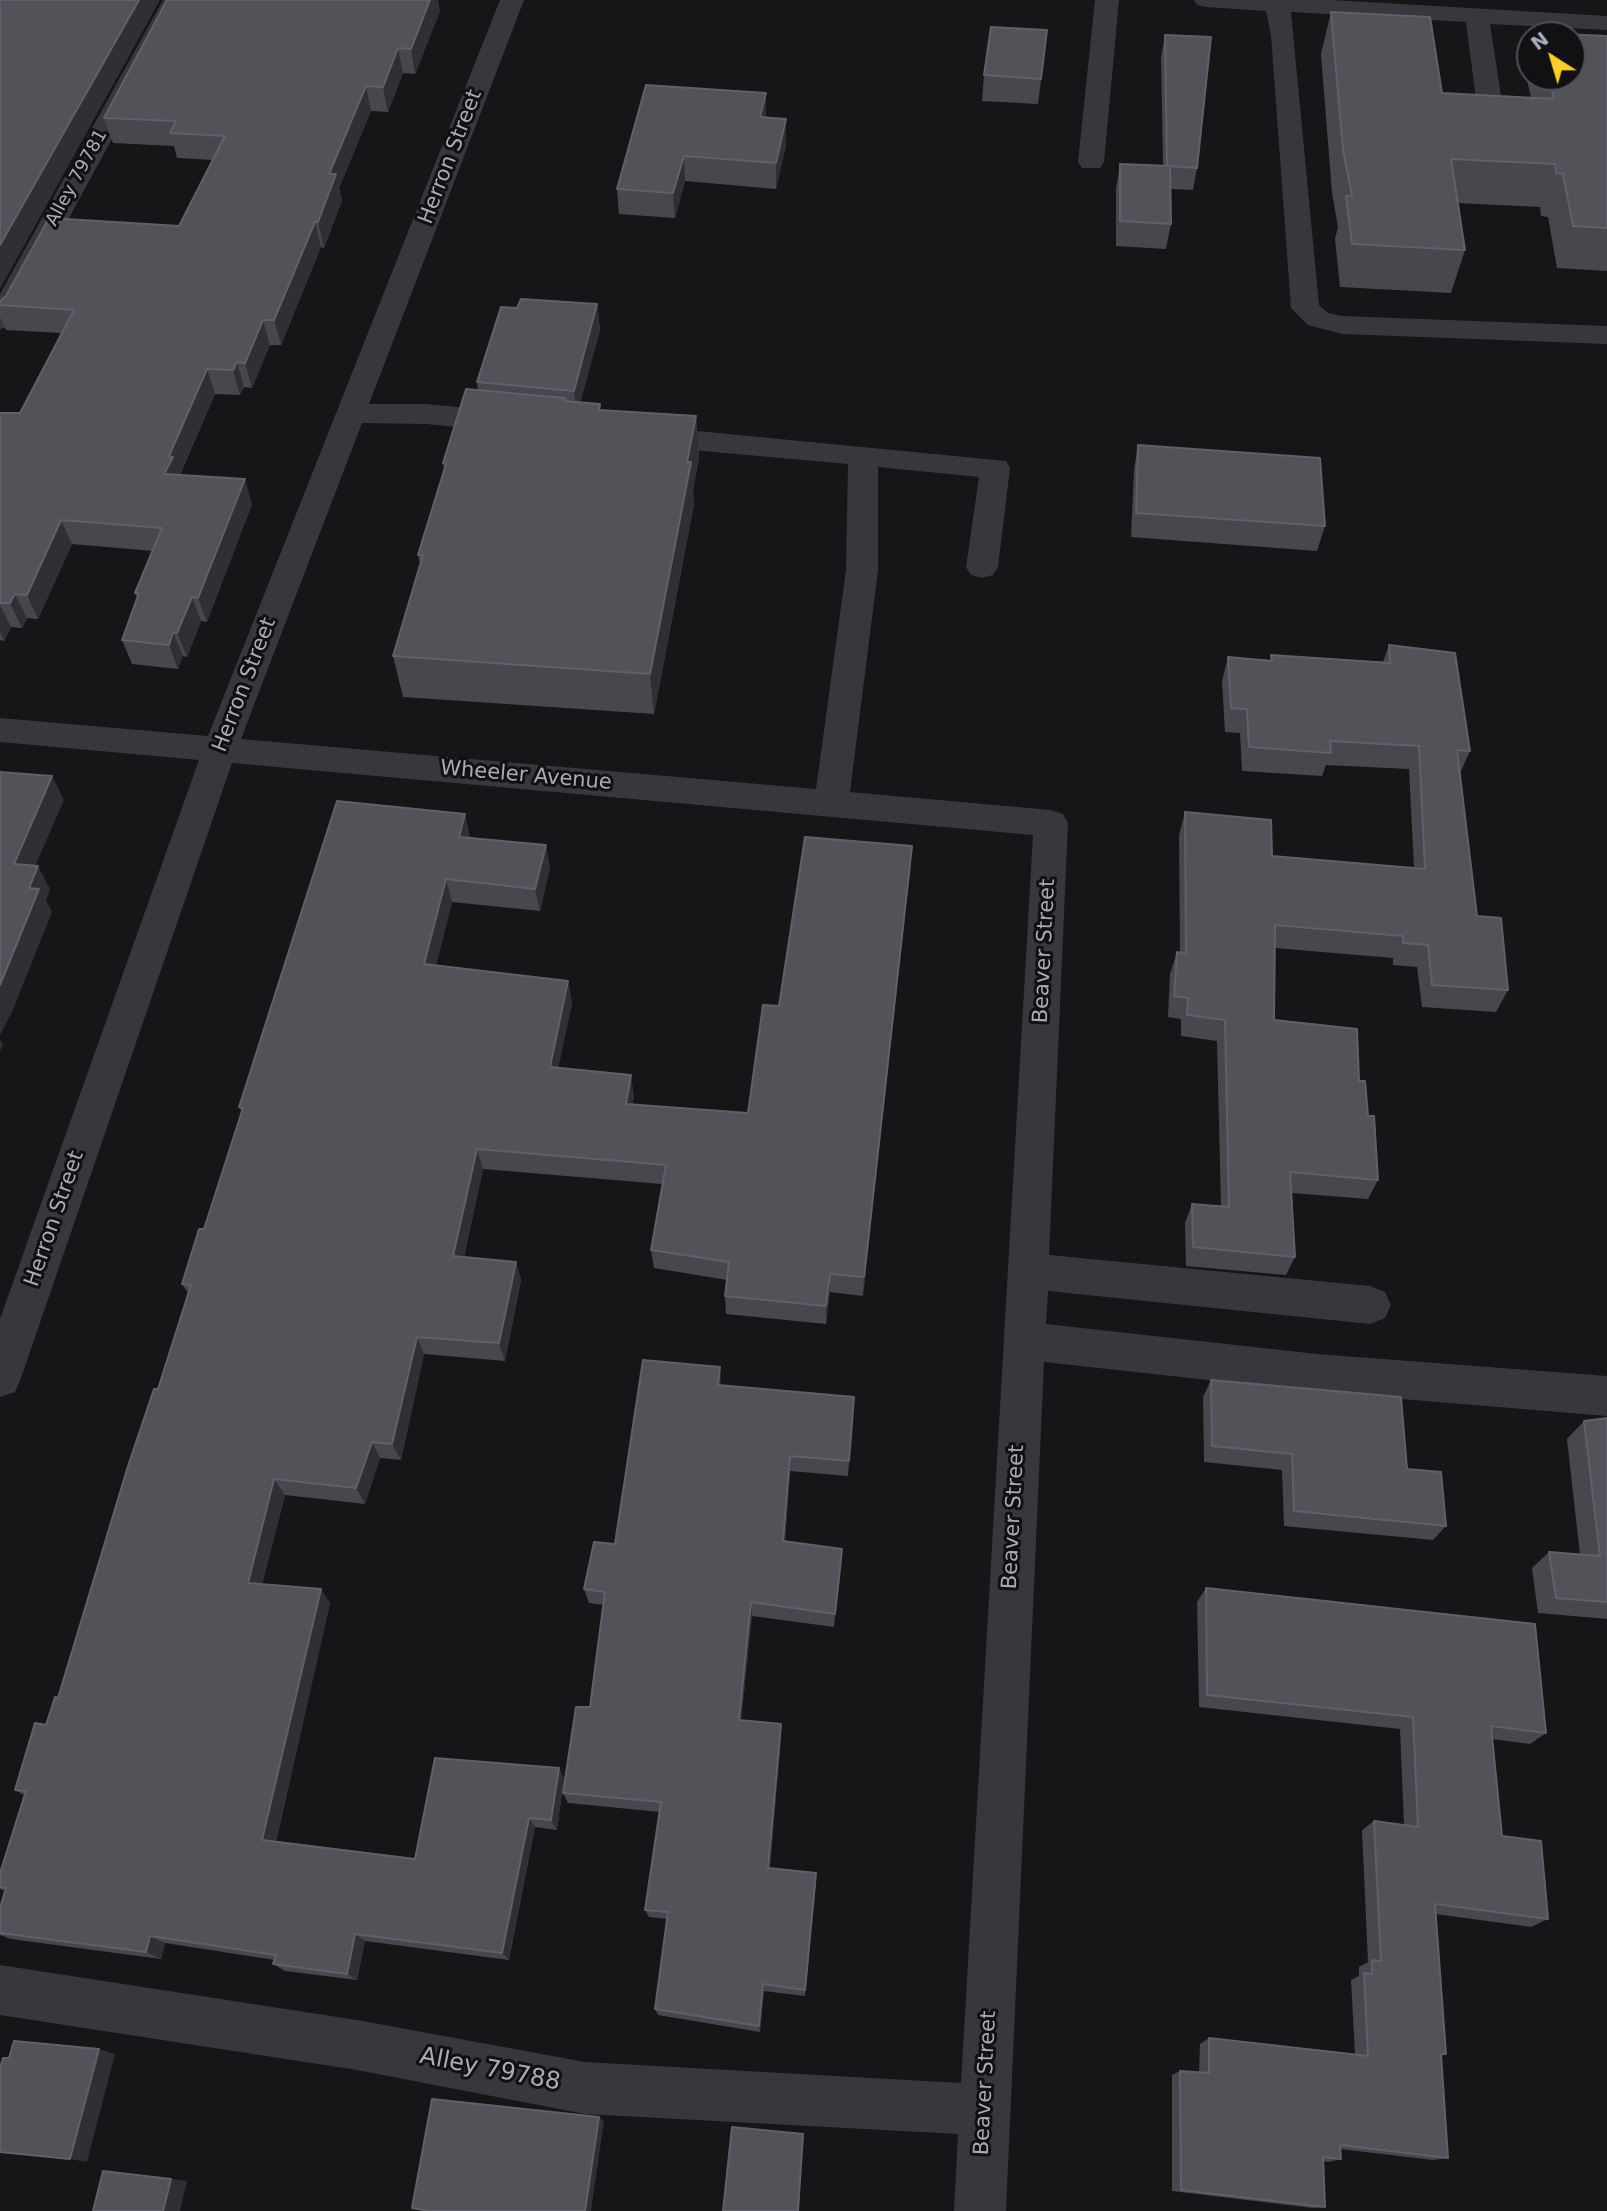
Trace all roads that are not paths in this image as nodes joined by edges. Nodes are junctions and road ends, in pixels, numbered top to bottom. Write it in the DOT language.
graph roads {
  1 [pos="175,0"];
  2 [pos="512,0"];
  3 [pos="1107,0"];
  4 [pos="1206,0"];
  5 [pos="1278,4"];
  6 [pos="1477,16"];
  7 [pos="1607,23"];
  8 [pos="1492,122"];
  9 [pos="1091,162"];
  10 [pos="0,320"];
  11 [pos="1607,335"];
  12 [pos="351,413"];
  13 [pos="536,425"];
  14 [pos="618,433"];
  15 [pos="863,456"];
  16 [pos="982,567"];
  17 [pos="0,730"];
  18 [pos="220,748"];
  19 [pos="831,803"];
  20 [pos="1051,823"];
  21 [pos="1028,1271"];
  22 [pos="1370,1305"];
  23 [pos="1024,1341"];
  24 [pos="0,1378"];
  25 [pos="1607,1396"];
  26 [pos="0,1990"];
  27 [pos="985,2110"];
  28 [pos="980,2211"];
  1 -- 10 [label="street, Alley 79781"];
  2 -- 12 [label="street, Herron Street"];
  3 -- 9 [label="street"];
  4 -- 5 [label="street"];
  5 -- 6 [label="street"];
  5 -- 11 [label="street"];
  6 -- 7 [label="street"];
  6 -- 8 [label="street"];
  12 -- 13 [label="street"];
  12 -- 18 [label="street, Herron Street"];
  14 -- 15 [label="street"];
  15 -- 16 [label="street"];
  15 -- 19 [label="street"];
  17 -- 18 [label="street, Wheeler Avenue"];
  18 -- 19 [label="street, Wheeler Avenue"];
  18 -- 24 [label="street, Herron Street"];
  19 -- 20 [label="street, Wheeler Avenue"];
  20 -- 21 [label="street, Beaver Street"];
  21 -- 22 [label="street"];
  21 -- 23 [label="street, Beaver Street"];
  23 -- 25 [label="street"];
  23 -- 27 [label="street, Beaver Street"];
  26 -- 27 [label="street, Alley 79788"];
  27 -- 28 [label="street, Beaver Street"];
}
